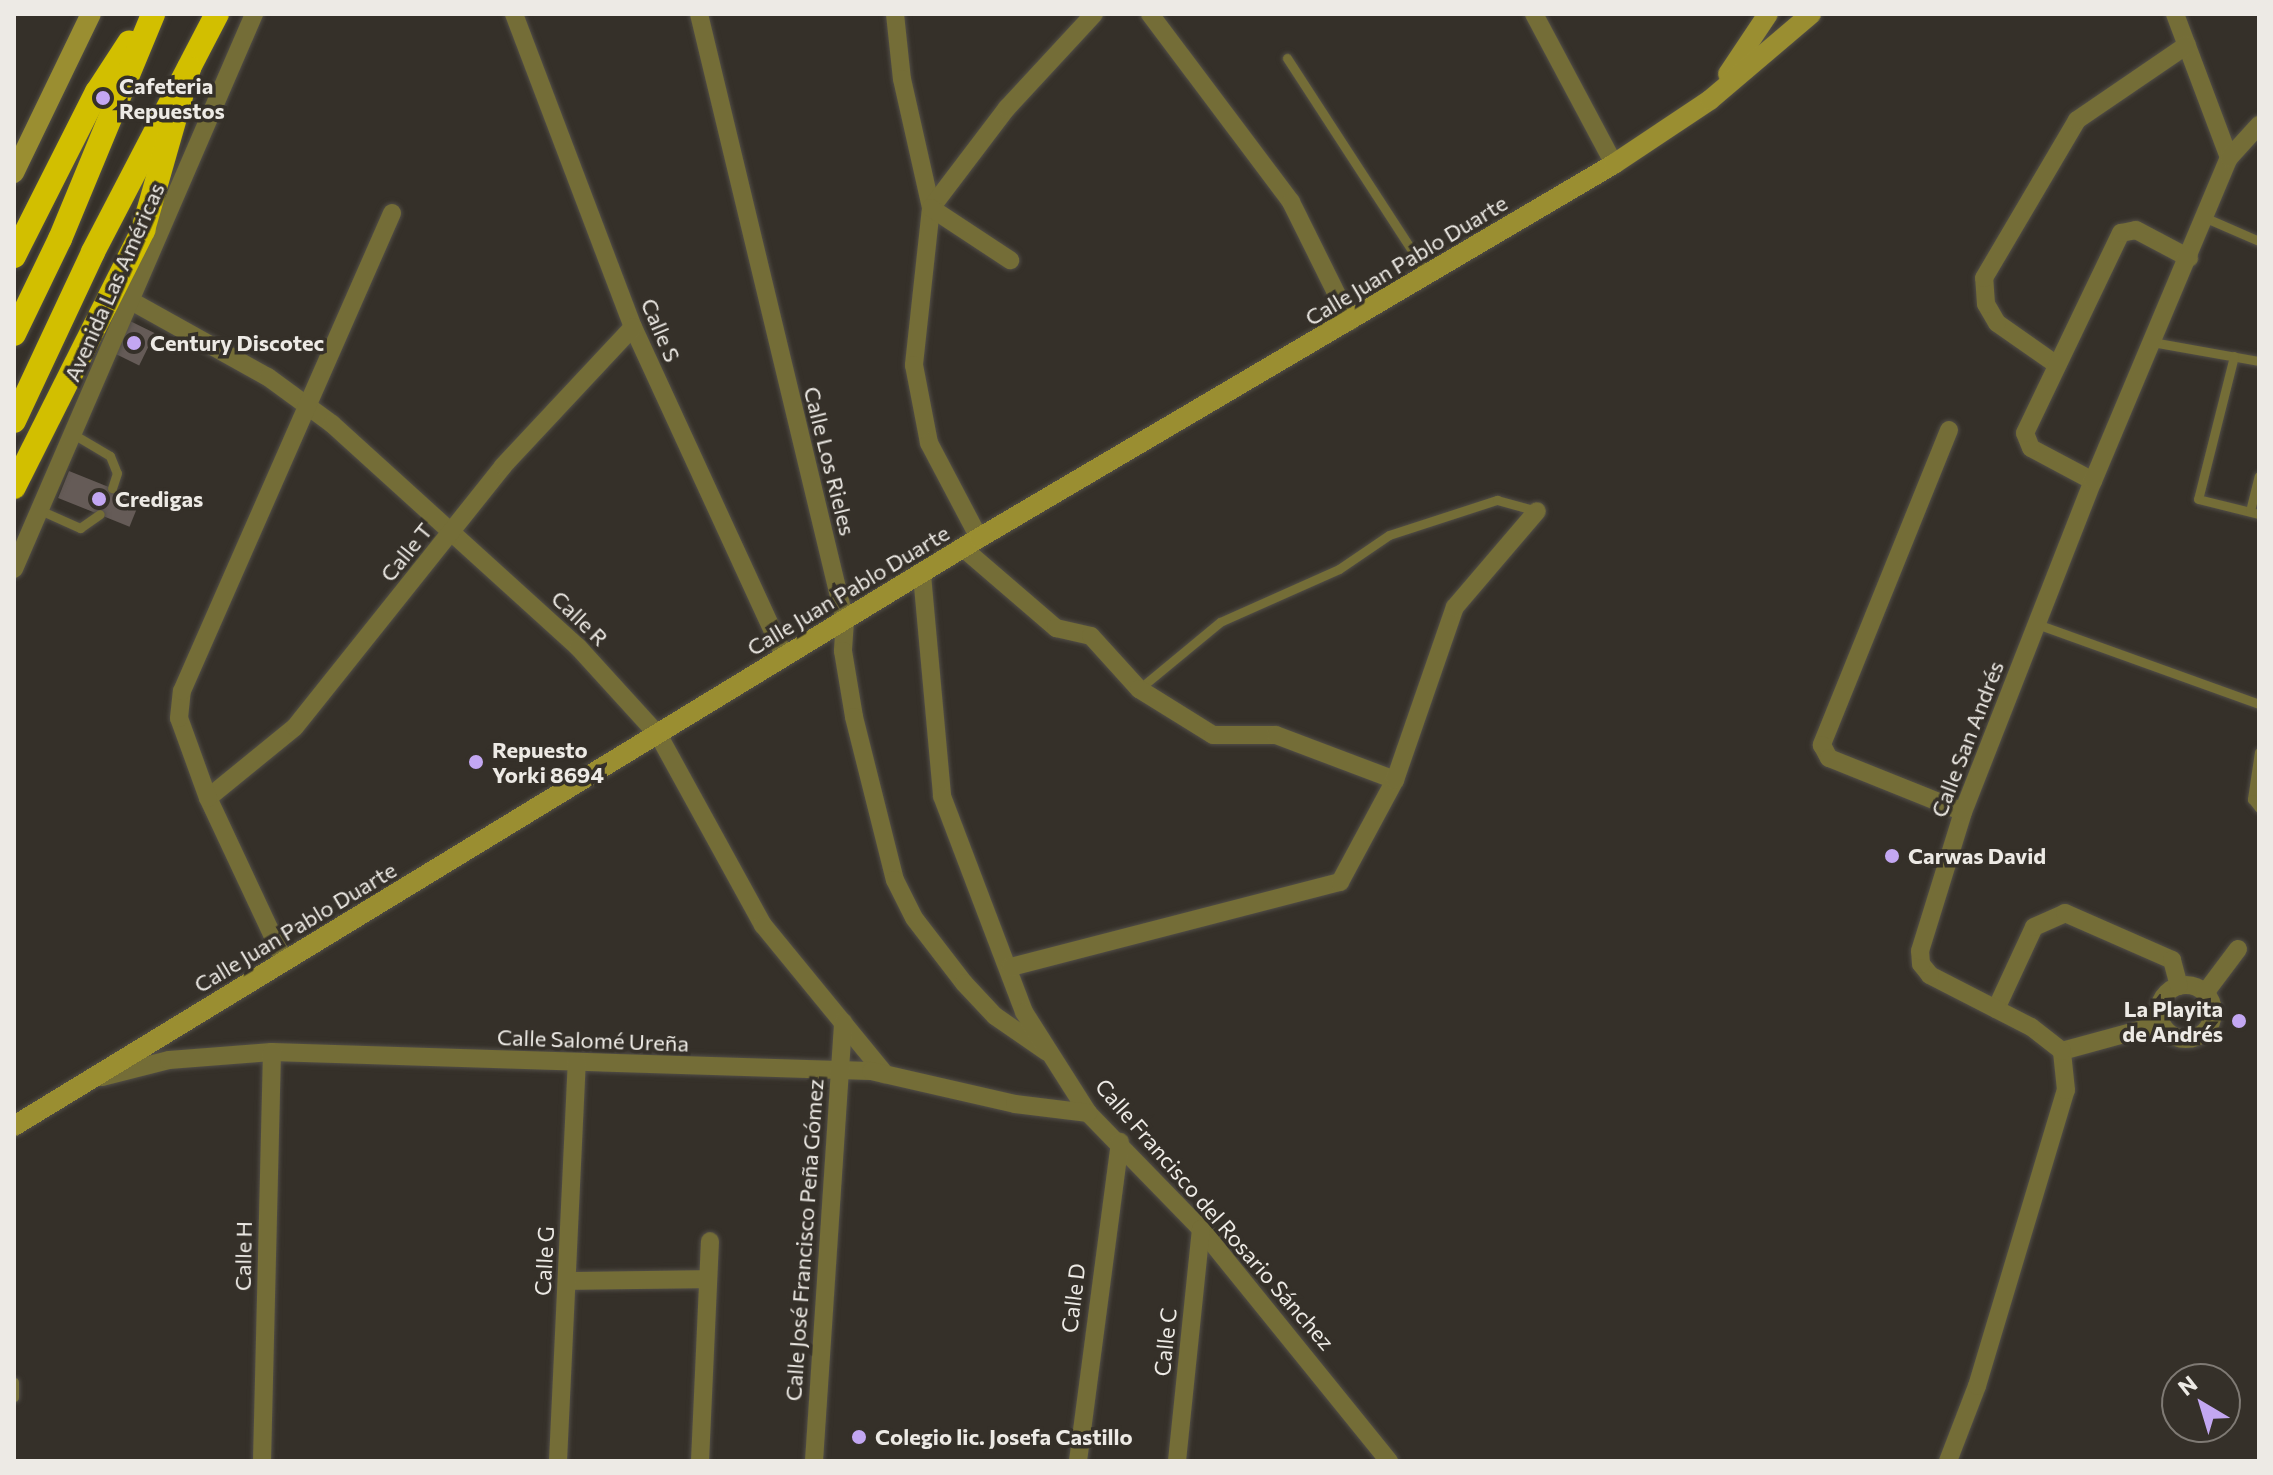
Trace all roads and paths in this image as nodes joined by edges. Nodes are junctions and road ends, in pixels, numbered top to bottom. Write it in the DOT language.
graph roads {
  1 [pos="91,14"];
  2 [pos="150,14"];
  3 [pos="217,14"];
  4 [pos="254,14"];
  5 [pos="514,14"];
  6 [pos="699,14"];
  7 [pos="895,14"];
  8 [pos="1094,14"];
  9 [pos="1150,14"];
  10 [pos="1534,14"];
  11 [pos="1768,14"];
  12 [pos="1811,14"];
  13 [pos="2175,14"];
  14 [pos="2187,45"];
  15 [pos="1287,58"];
  16 [pos="189,68"];
  17 [pos="1710,100"];
  18 [pos="2259,125"];
  19 [pos="2229,158"];
  20 [pos="16,163"];
  21 [pos="1614,164"];
  22 [pos="931,208"];
  23 [pos="392,213"];
  24 [pos="2206,218"];
  25 [pos="2259,241"];
  26 [pos="14,256"];
  27 [pos="2189,258"];
  28 [pos="1010,260"];
  29 [pos="1428,275"];
  30 [pos="133,302"];
  31 [pos="1350,321"];
  32 [pos="633,327"];
  33 [pos="14,334"];
  34 [pos="2150,341"];
  35 [pos="2234,356"];
  36 [pos="2259,361"];
  37 [pos="2057,365"];
  38 [pos="309,407"];
  39 [pos="14,421"];
  40 [pos="1949,430"];
  41 [pos="73,434"];
  42 [pos="2259,476"];
  43 [pos="2093,481"];
  44 [pos="14,487"];
  45 [pos="112,488"];
  46 [pos="42,511"];
  47 [pos="1537,511"];
  48 [pos="2255,512"];
  49 [pos="100,514"];
  50 [pos="451,534"];
  51 [pos="971,543"];
  52 [pos="14,569"];
  53 [pos="922,575"];
  54 [pos="845,621"];
  55 [pos="2037,624"];
  56 [pos="784,656"];
  57 [pos="1139,689"];
  58 [pos="2259,704"];
  59 [pos="659,736"];
  60 [pos="2259,752"];
  61 [pos="1395,780"];
  62 [pos="208,798"];
  63 [pos="2259,808"];
  64 [pos="1963,812"];
  65 [pos="2238,949"];
  66 [pos="284,960"];
  67 [pos="1011,967"];
  68 [pos="2179,986"];
  69 [pos="2205,993"];
  70 [pos="1996,1009"];
  71 [pos="843,1022"];
  72 [pos="2161,1024"];
  73 [pos="2062,1051"];
  74 [pos="272,1052"];
  75 [pos="1047,1052"];
  76 [pos="577,1062"];
  77 [pos="839,1070"];
  78 [pos="885,1074"];
  79 [pos="95,1078"];
  80 [pos="1088,1113"];
  81 [pos="14,1126"];
  82 [pos="1120,1142"];
  83 [pos="1201,1229"];
  84 [pos="710,1241"];
  85 [pos="708,1279"];
  86 [pos="567,1281"];
  87 [pos="14,1382"];
  88 [pos="14,1397"];
  89 [pos="262,1461"];
  90 [pos="558,1461"];
  91 [pos="700,1461"];
  92 [pos="814,1461"];
  93 [pos="1078,1461"];
  94 [pos="1177,1461"];
  95 [pos="1389,1461"];
  96 [pos="1948,1461"];
  1 -- 20 [label="street"];
  2 -- 26 [label="highway"];
  2 -- 33 [label="highway"];
  3 -- 16 [label="highway"];
  4 -- 30 [label="street, Avenida Las Américas"];
  5 -- 32 [label="street, Calle S"];
  6 -- 54 [label="street, Calle Los Rieles"];
  7 -- 22 [label="street"];
  8 -- 22 [label="street"];
  9 -- 31 [label="street"];
  10 -- 21 [label="street"];
  11 -- 17 [label="street, Calle Juan Pablo Duarte"];
  12 -- 17 [label="street, Calle Juan Pablo Duarte"];
  13 -- 14 [label="street"];
  14 -- 19 [label="street"];
  14 -- 37 [label="street"];
  15 -- 29 [label="lane"];
  16 -- 39 [label="highway"];
  16 -- 44 [label="highway"];
  17 -- 21 [label="street, Calle Juan Pablo Duarte"];
  18 -- 19 [label="street, Calle San Andrés"];
  19 -- 24 [label="street, Calle San Andrés"];
  21 -- 29 [label="street, Calle Juan Pablo Duarte"];
  22 -- 28 [label="street"];
  22 -- 51 [label="street"];
  23 -- 38 [label="street"];
  24 -- 25 [label="lane"];
  24 -- 27 [label="street, Calle San Andrés"];
  27 -- 34 [label="street, Calle San Andrés"];
  27 -- 37 [label="street"];
  29 -- 31 [label="street, Calle Juan Pablo Duarte"];
  30 -- 38 [label="street, Calle R"];
  30 -- 41 [label="street, Avenida Las Américas"];
  31 -- 51 [label="street, Calle Juan Pablo Duarte"];
  32 -- 50 [label="street, Calle T"];
  32 -- 56 [label="street, Calle S"];
  34 -- 35 [label="lane"];
  34 -- 43 [label="street, Calle San Andrés"];
  35 -- 36 [label="lane"];
  35 -- 48 [label="lane"];
  37 -- 43 [label="street"];
  38 -- 50 [label="street, Calle R"];
  38 -- 62 [label="street"];
  40 -- 64 [label="street"];
  41 -- 45 [label="lane"];
  41 -- 46 [label="street, Avenida Las Américas"];
  42 -- 48 [label="lane"];
  43 -- 55 [label="street, Calle San Andrés"];
  46 -- 49 [label="lane"];
  46 -- 52 [label="street, Avenida Las Américas"];
  47 -- 57 [label="lane"];
  47 -- 61 [label="street"];
  50 -- 59 [label="street, Calle R"];
  50 -- 62 [label="street, Calle T"];
  51 -- 53 [label="street, Calle Juan Pablo Duarte"];
  51 -- 57 [label="street"];
  53 -- 54 [label="street, Calle Juan Pablo Duarte"];
  53 -- 67 [label="street, Calle Francisco del Rosario Sánchez"];
  54 -- 56 [label="street, Calle Juan Pablo Duarte"];
  54 -- 75 [label="street, Calle Los Rieles"];
  55 -- 58 [label="lane"];
  55 -- 64 [label="street, Calle San Andrés"];
  56 -- 59 [label="street, Calle Juan Pablo Duarte"];
  57 -- 61 [label="street"];
  59 -- 66 [label="street, Calle Juan Pablo Duarte"];
  59 -- 71 [label="street, Calle R"];
  60 -- 63 [label="lane"];
  61 -- 67 [label="street"];
  62 -- 66 [label="street"];
  64 -- 70 [label="street, Calle San Andrés"];
  65 -- 69 [label="street"];
  66 -- 79 [label="street, Calle Juan Pablo Duarte"];
  67 -- 75 [label="street, Calle Francisco del Rosario Sánchez"];
  68 -- 69 [label="street"];
  68 -- 70 [label="street"];
  68 -- 72 [label="street"];
  69 -- 72 [label="street"];
  70 -- 73 [label="street, Calle San Andrés"];
  71 -- 77 [label="street, Calle José Francisco Peña Gómez"];
  71 -- 78 [label="street, Calle R"];
  72 -- 73 [label="street"];
  73 -- 96 [label="street"];
  74 -- 76 [label="street, Calle Salomé Ureña"];
  74 -- 79 [label="street, Calle Salomé Ureña"];
  74 -- 89 [label="street, Calle H"];
  75 -- 80 [label="street, Calle Francisco del Rosario Sánchez"];
  76 -- 77 [label="street, Calle Salomé Ureña"];
  76 -- 86 [label="street, Calle G"];
  77 -- 78 [label="street, Calle Salomé Ureña"];
  77 -- 92 [label="street, Calle José Francisco Peña Gómez"];
  78 -- 80 [label="street, Calle Salomé Ureña"];
  79 -- 81 [label="street, Calle Juan Pablo Duarte"];
  80 -- 82 [label="street, Calle Francisco del Rosario Sánchez"];
  82 -- 83 [label="street, Calle Francisco del Rosario Sánchez"];
  82 -- 93 [label="street, Calle D"];
  83 -- 94 [label="street, Calle C"];
  83 -- 95 [label="street, Calle Francisco del Rosario Sánchez"];
  84 -- 85 [label="street"];
  85 -- 86 [label="street"];
  85 -- 91 [label="street"];
  86 -- 90 [label="street, Calle G"];
  87 -- 88 [label="lane"];
}
